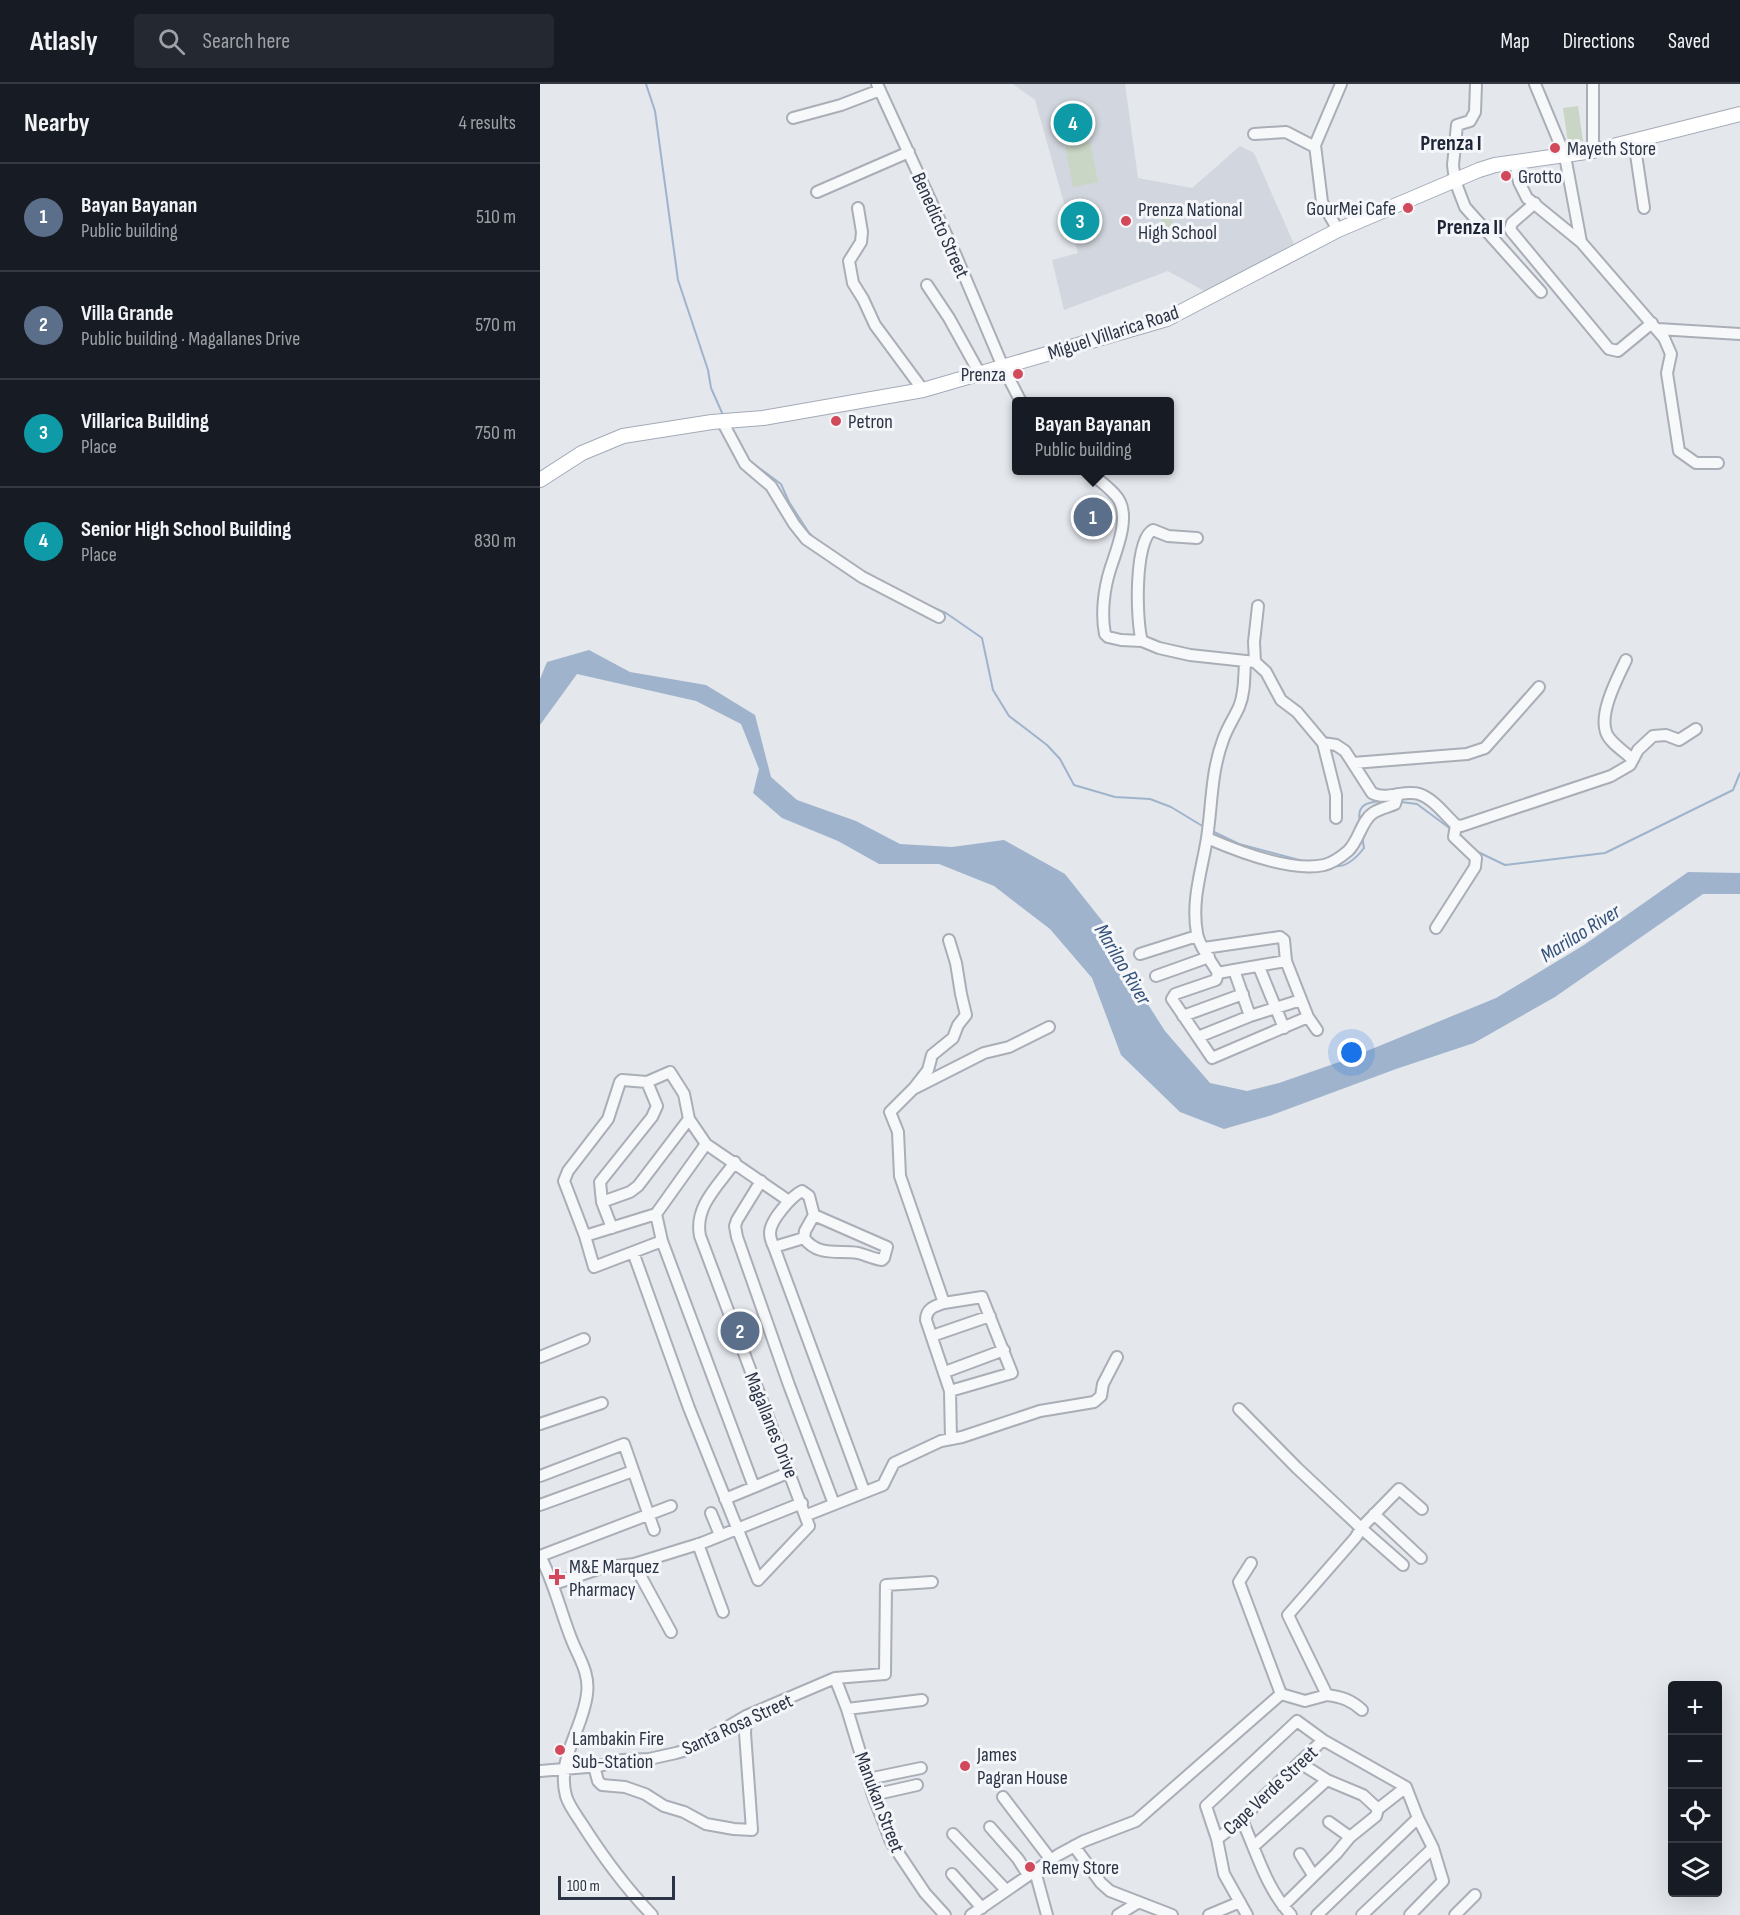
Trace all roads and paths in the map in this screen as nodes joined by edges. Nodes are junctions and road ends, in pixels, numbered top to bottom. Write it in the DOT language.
graph roads {
  1 [pos="1341,84"];
  2 [pos="1476,84"];
  3 [pos="1535,84"];
  4 [pos="1593,84"];
  5 [pos="879,87"];
  6 [pos="1740,114"];
  7 [pos="794,118"];
  8 [pos="1254,134"];
  9 [pos="1634,141"];
  10 [pos="1315,147"];
  11 [pos="1593,151"];
  12 [pos="909,152"];
  13 [pos="1565,156"];
  14 [pos="1515,162"];
  15 [pos="1455,180"];
  16 [pos="817,192"];
  17 [pos="1535,203"];
  18 [pos="858,208"];
  19 [pos="1644,208"];
  20 [pos="1338,230"];
  21 [pos="1581,242"];
  22 [pos="927,285"];
  23 [pos="1540,292"];
  24 [pos="1655,326"];
  25 [pos="1740,334"];
  26 [pos="1004,367"];
  27 [pos="980,374"];
  28 [pos="923,390"];
  29 [pos="1019,397"];
  30 [pos="722,421"];
  31 [pos="1718,463"];
  32 [pos="1091,475"];
  33 [pos="540,480"];
  34 [pos="1197,538"];
  35 [pos="1258,606"];
  36 [pos="939,617"];
  37 [pos="1142,642"];
  38 [pos="1626,660"];
  39 [pos="1250,662"];
  40 [pos="1539,687"];
  41 [pos="1696,729"];
  42 [pos="1323,743"];
  43 [pos="1632,759"];
  44 [pos="1353,763"];
  45 [pos="1398,794"];
  46 [pos="1336,818"];
  47 [pos="1456,825"];
  48 [pos="1208,832"];
  49 [pos="1436,928"];
  50 [pos="1197,936"];
  51 [pos="949,940"];
  52 [pos="1206,952"];
  53 [pos="1140,954"];
  54 [pos="1286,961"];
  55 [pos="1259,967"];
  56 [pos="1234,970"];
  57 [pos="1218,973"];
  58 [pos="1156,976"];
  59 [pos="1243,994"];
  60 [pos="1301,1000"];
  61 [pos="1276,1007"];
  62 [pos="1183,1016"];
  63 [pos="1250,1016"];
  64 [pos="1308,1017"];
  65 [pos="1049,1027"];
  66 [pos="1284,1028"];
  67 [pos="1317,1030"];
  68 [pos="1198,1037"];
  69 [pos="647,1082"];
  70 [pos="914,1088"];
  71 [pos="688,1119"];
  72 [pos="706,1144"];
  73 [pos="735,1162"];
  74 [pos="761,1181"];
  75 [pos="789,1201"];
  76 [pos="602,1202"];
  77 [pos="656,1215"];
  78 [pos="814,1215"];
  79 [pos="612,1228"];
  80 [pos="585,1236"];
  81 [pos="804,1238"];
  82 [pos="865,1238"];
  83 [pos="662,1241"];
  84 [pos="774,1247"];
  85 [pos="633,1252"];
  86 [pos="857,1253"];
  87 [pos="944,1303"];
  88 [pos="990,1316"];
  89 [pos="932,1336"];
  90 [pos="584,1340"];
  91 [pos="1004,1350"];
  92 [pos="540,1357"];
  93 [pos="1117,1357"];
  94 [pos="945,1372"];
  95 [pos="950,1391"];
  96 [pos="602,1403"];
  97 [pos="1239,1409"];
  98 [pos="540,1424"];
  99 [pos="951,1439"];
  100 [pos="633,1471"];
  101 [pos="790,1472"];
  102 [pos="540,1476"];
  103 [pos="754,1487"];
  104 [pos="864,1491"];
  105 [pos="725,1499"];
  106 [pos="802,1503"];
  107 [pos="834,1504"];
  108 [pos="540,1505"];
  109 [pos="671,1506"];
  110 [pos="1422,1509"];
  111 [pos="649,1513"];
  112 [pos="711,1513"];
  113 [pos="1374,1514"];
  114 [pos="808,1520"];
  115 [pos="1361,1528"];
  116 [pos="736,1529"];
  117 [pos="654,1530"];
  118 [pos="720,1535"];
  119 [pos="698,1544"];
  120 [pos="540,1556"];
  121 [pos="1421,1558"];
  122 [pos="1251,1563"];
  123 [pos="634,1564"];
  124 [pos="1404,1565"];
  125 [pos="932,1582"];
  126 [pos="554,1584"];
  127 [pos="723,1612"];
  128 [pos="670,1632"];
  129 [pos="835,1678"];
  130 [pos="1281,1694"];
  131 [pos="1327,1695"];
  132 [pos="922,1700"];
  133 [pos="847,1709"];
  134 [pos="1362,1710"];
  135 [pos="746,1716"];
  136 [pos="1323,1740"];
  137 [pos="1300,1763"];
  138 [pos="594,1766"];
  139 [pos="921,1768"];
  140 [pos="565,1769"];
  141 [pos="540,1771"];
  142 [pos="868,1779"];
  143 [pos="1327,1780"];
  144 [pos="917,1785"];
  145 [pos="1406,1787"];
  146 [pos="873,1795"];
  147 [pos="1003,1797"];
  148 [pos="1378,1809"];
  149 [pos="1418,1818"];
  150 [pos="1242,1820"];
  151 [pos="1329,1822"];
  152 [pos="990,1827"];
  153 [pos="952,1834"];
  154 [pos="1350,1837"];
  155 [pos="1217,1839"];
  156 [pos="1074,1846"];
  157 [pos="1254,1846"];
  158 [pos="1433,1848"];
  159 [pos="1300,1854"];
  160 [pos="1051,1860"];
  161 [pos="1031,1873"];
  162 [pos="952,1874"];
  163 [pos="1313,1875"];
  164 [pos="1006,1890"];
  165 [pos="1475,1895"];
  166 [pos="1139,1902"];
  167 [pos="1240,1902"];
  168 [pos="1282,1906"];
  169 [pos="982,1908"];
  170 [pos="1461,1912"];
  171 [pos="652,1915"];
  172 [pos="945,1915"];
  173 [pos="971,1915"];
  174 [pos="1047,1915"];
  175 [pos="1118,1915"];
  176 [pos="1172,1915"];
  177 [pos="1209,1915"];
  178 [pos="1247,1915"];
  179 [pos="1291,1915"];
  180 [pos="1317,1915"];
  181 [pos="1362,1915"];
  182 [pos="1410,1915"];
  1 -- 10 [label="street"];
  2 -- 15 [label="street"];
  3 -- 13 [label="street"];
  4 -- 11 [label="street"];
  5 -- 7 [label="street"];
  5 -- 12 [label="street, Benedicto Street"];
  6 -- 9 [label="main road, Miguel Villarica Road"];
  8 -- 10 [label="street"];
  9 -- 11 [label="main road, Miguel Villarica Road"];
  9 -- 19 [label="street"];
  10 -- 20 [label="street"];
  11 -- 13 [label="main road, Miguel Villarica Road"];
  12 -- 16 [label="street"];
  12 -- 26 [label="street, Benedicto Street"];
  13 -- 14 [label="main road, Miguel Villarica Road"];
  13 -- 21 [label="street"];
  14 -- 15 [label="main road, Miguel Villarica Road"];
  14 -- 17 [label="street"];
  15 -- 20 [label="main road, Miguel Villarica Road"];
  15 -- 23 [label="street"];
  17 -- 21 [label="street"];
  17 -- 24 [label="street"];
  18 -- 28 [label="street"];
  20 -- 26 [label="main road, Miguel Villarica Road"];
  21 -- 24 [label="street"];
  22 -- 27 [label="street"];
  24 -- 25 [label="street"];
  24 -- 31 [label="street"];
  26 -- 27 [label="main road, Miguel Villarica Road"];
  26 -- 29 [label="street, Benedicto Street"];
  27 -- 28 [label="main road, Miguel Villarica Road"];
  28 -- 30 [label="main road, Miguel Villarica Road"];
  30 -- 33 [label="main road, Miguel Villarica Road"];
  30 -- 36 [label="street"];
  32 -- 37 [label="street"];
  34 -- 37 [label="street"];
  35 -- 39 [label="street"];
  37 -- 39 [label="street"];
  38 -- 43 [label="street"];
  39 -- 42 [label="street"];
  39 -- 48 [label="street"];
  40 -- 44 [label="street"];
  41 -- 43 [label="street"];
  42 -- 44 [label="street"];
  42 -- 46 [label="street"];
  43 -- 47 [label="street"];
  44 -- 45 [label="street"];
  45 -- 47 [label="street"];
  45 -- 48 [label="street"];
  47 -- 49 [label="street"];
  48 -- 50 [label="street"];
  50 -- 52 [label="street"];
  50 -- 53 [label="street"];
  51 -- 70 [label="street"];
  52 -- 54 [label="street"];
  52 -- 57 [label="street"];
  52 -- 58 [label="street"];
  54 -- 55 [label="street"];
  54 -- 60 [label="street"];
  55 -- 56 [label="street"];
  55 -- 61 [label="street"];
  56 -- 57 [label="street"];
  56 -- 59 [label="street"];
  57 -- 62 [label="street"];
  59 -- 62 [label="street"];
  59 -- 63 [label="street"];
  60 -- 61 [label="street"];
  60 -- 64 [label="street"];
  61 -- 63 [label="street"];
  61 -- 66 [label="street"];
  62 -- 68 [label="street"];
  63 -- 68 [label="street"];
  64 -- 66 [label="street"];
  64 -- 67 [label="street"];
  65 -- 70 [label="street"];
  66 -- 68 [label="street"];
  69 -- 71 [label="street"];
  69 -- 76 [label="street"];
  69 -- 80 [label="street"];
  70 -- 87 [label="street"];
  71 -- 72 [label="street"];
  71 -- 76 [label="street"];
  72 -- 73 [label="street"];
  72 -- 77 [label="street"];
  73 -- 74 [label="street"];
  73 -- 101 [label="street, Magallanes Drive"];
  74 -- 75 [label="street"];
  74 -- 107 [label="street"];
  75 -- 78 [label="street"];
  75 -- 84 [label="street"];
  76 -- 79 [label="street"];
  77 -- 79 [label="street"];
  77 -- 83 [label="street"];
  78 -- 81 [label="street"];
  78 -- 82 [label="street"];
  79 -- 80 [label="street"];
  80 -- 85 [label="street"];
  81 -- 84 [label="street"];
  81 -- 86 [label="street"];
  82 -- 86 [label="street"];
  82 -- 86 [label="street"];
  83 -- 85 [label="street"];
  83 -- 103 [label="street"];
  84 -- 104 [label="street"];
  85 -- 105 [label="street"];
  87 -- 88 [label="street"];
  87 -- 89 [label="street"];
  88 -- 89 [label="street"];
  88 -- 91 [label="street"];
  89 -- 94 [label="street"];
  90 -- 92 [label="street"];
  91 -- 94 [label="street"];
  91 -- 95 [label="street"];
  93 -- 99 [label="street"];
  94 -- 95 [label="street"];
  95 -- 99 [label="street"];
  96 -- 98 [label="street"];
  97 -- 115 [label="street"];
  99 -- 104 [label="street"];
  100 -- 102 [label="street"];
  100 -- 108 [label="street"];
  100 -- 111 [label="street"];
  101 -- 103 [label="street"];
  101 -- 106 [label="street, Magallanes Drive"];
  103 -- 105 [label="street"];
  104 -- 107 [label="street"];
  105 -- 116 [label="street"];
  106 -- 114 [label="street, Magallanes Drive"];
  106 -- 116 [label="street"];
  107 -- 114 [label="street"];
  109 -- 111 [label="street"];
  110 -- 113 [label="street"];
  111 -- 117 [label="street"];
  111 -- 120 [label="street"];
  112 -- 118 [label="street"];
  113 -- 115 [label="street"];
  113 -- 121 [label="street"];
  114 -- 116 [label="street"];
  115 -- 124 [label="street"];
  115 -- 131 [label="street"];
  116 -- 118 [label="street"];
  118 -- 119 [label="street"];
  119 -- 123 [label="street"];
  119 -- 127 [label="street"];
  120 -- 126 [label="street"];
  122 -- 130 [label="street"];
  123 -- 126 [label="street"];
  123 -- 128 [label="street"];
  125 -- 129 [label="street, Santa Rosa Street"];
  126 -- 140 [label="street"];
  129 -- 133 [label="street, Manukan Street"];
  129 -- 135 [label="street, Santa Rosa Street"];
  130 -- 131 [label="street"];
  130 -- 156 [label="street"];
  131 -- 134 [label="street"];
  132 -- 133 [label="street"];
  133 -- 142 [label="street, Manukan Street"];
  135 -- 138 [label="street, Santa Rosa Street"];
  135 -- 138 [label="street"];
  136 -- 137 [label="street, Cape Verde Street"];
  136 -- 145 [label="street"];
  136 -- 155 [label="street"];
  137 -- 143 [label="street"];
  137 -- 150 [label="street, Cape Verde Street"];
  138 -- 140 [label="street, Santa Rosa Street"];
  139 -- 142 [label="street"];
  140 -- 141 [label="street, Santa Rosa Street"];
  140 -- 171 [label="street"];
  142 -- 146 [label="street, Manukan Street"];
  143 -- 148 [label="street"];
  143 -- 157 [label="street"];
  144 -- 146 [label="street"];
  145 -- 148 [label="street"];
  145 -- 149 [label="street"];
  146 -- 172 [label="street, Manukan Street"];
  147 -- 160 [label="street"];
  148 -- 154 [label="street"];
  149 -- 158 [label="street"];
  149 -- 180 [label="street"];
  150 -- 155 [label="street, Cape Verde Street"];
  150 -- 157 [label="street"];
  151 -- 154 [label="street"];
  152 -- 161 [label="street"];
  153 -- 164 [label="street"];
  154 -- 163 [label="street"];
  155 -- 167 [label="street"];
  156 -- 160 [label="street"];
  156 -- 166 [label="street"];
  157 -- 168 [label="street"];
  158 -- 181 [label="street"];
  158 -- 182 [label="street"];
  159 -- 163 [label="street"];
  160 -- 161 [label="street"];
  161 -- 164 [label="street"];
  161 -- 174 [label="street"];
  162 -- 169 [label="street"];
  163 -- 168 [label="street"];
  164 -- 169 [label="street"];
  165 -- 170 [label="street"];
  166 -- 175 [label="street"];
  166 -- 176 [label="street"];
  167 -- 177 [label="street"];
  167 -- 178 [label="street"];
  168 -- 179 [label="street"];
  169 -- 173 [label="street"];
}
